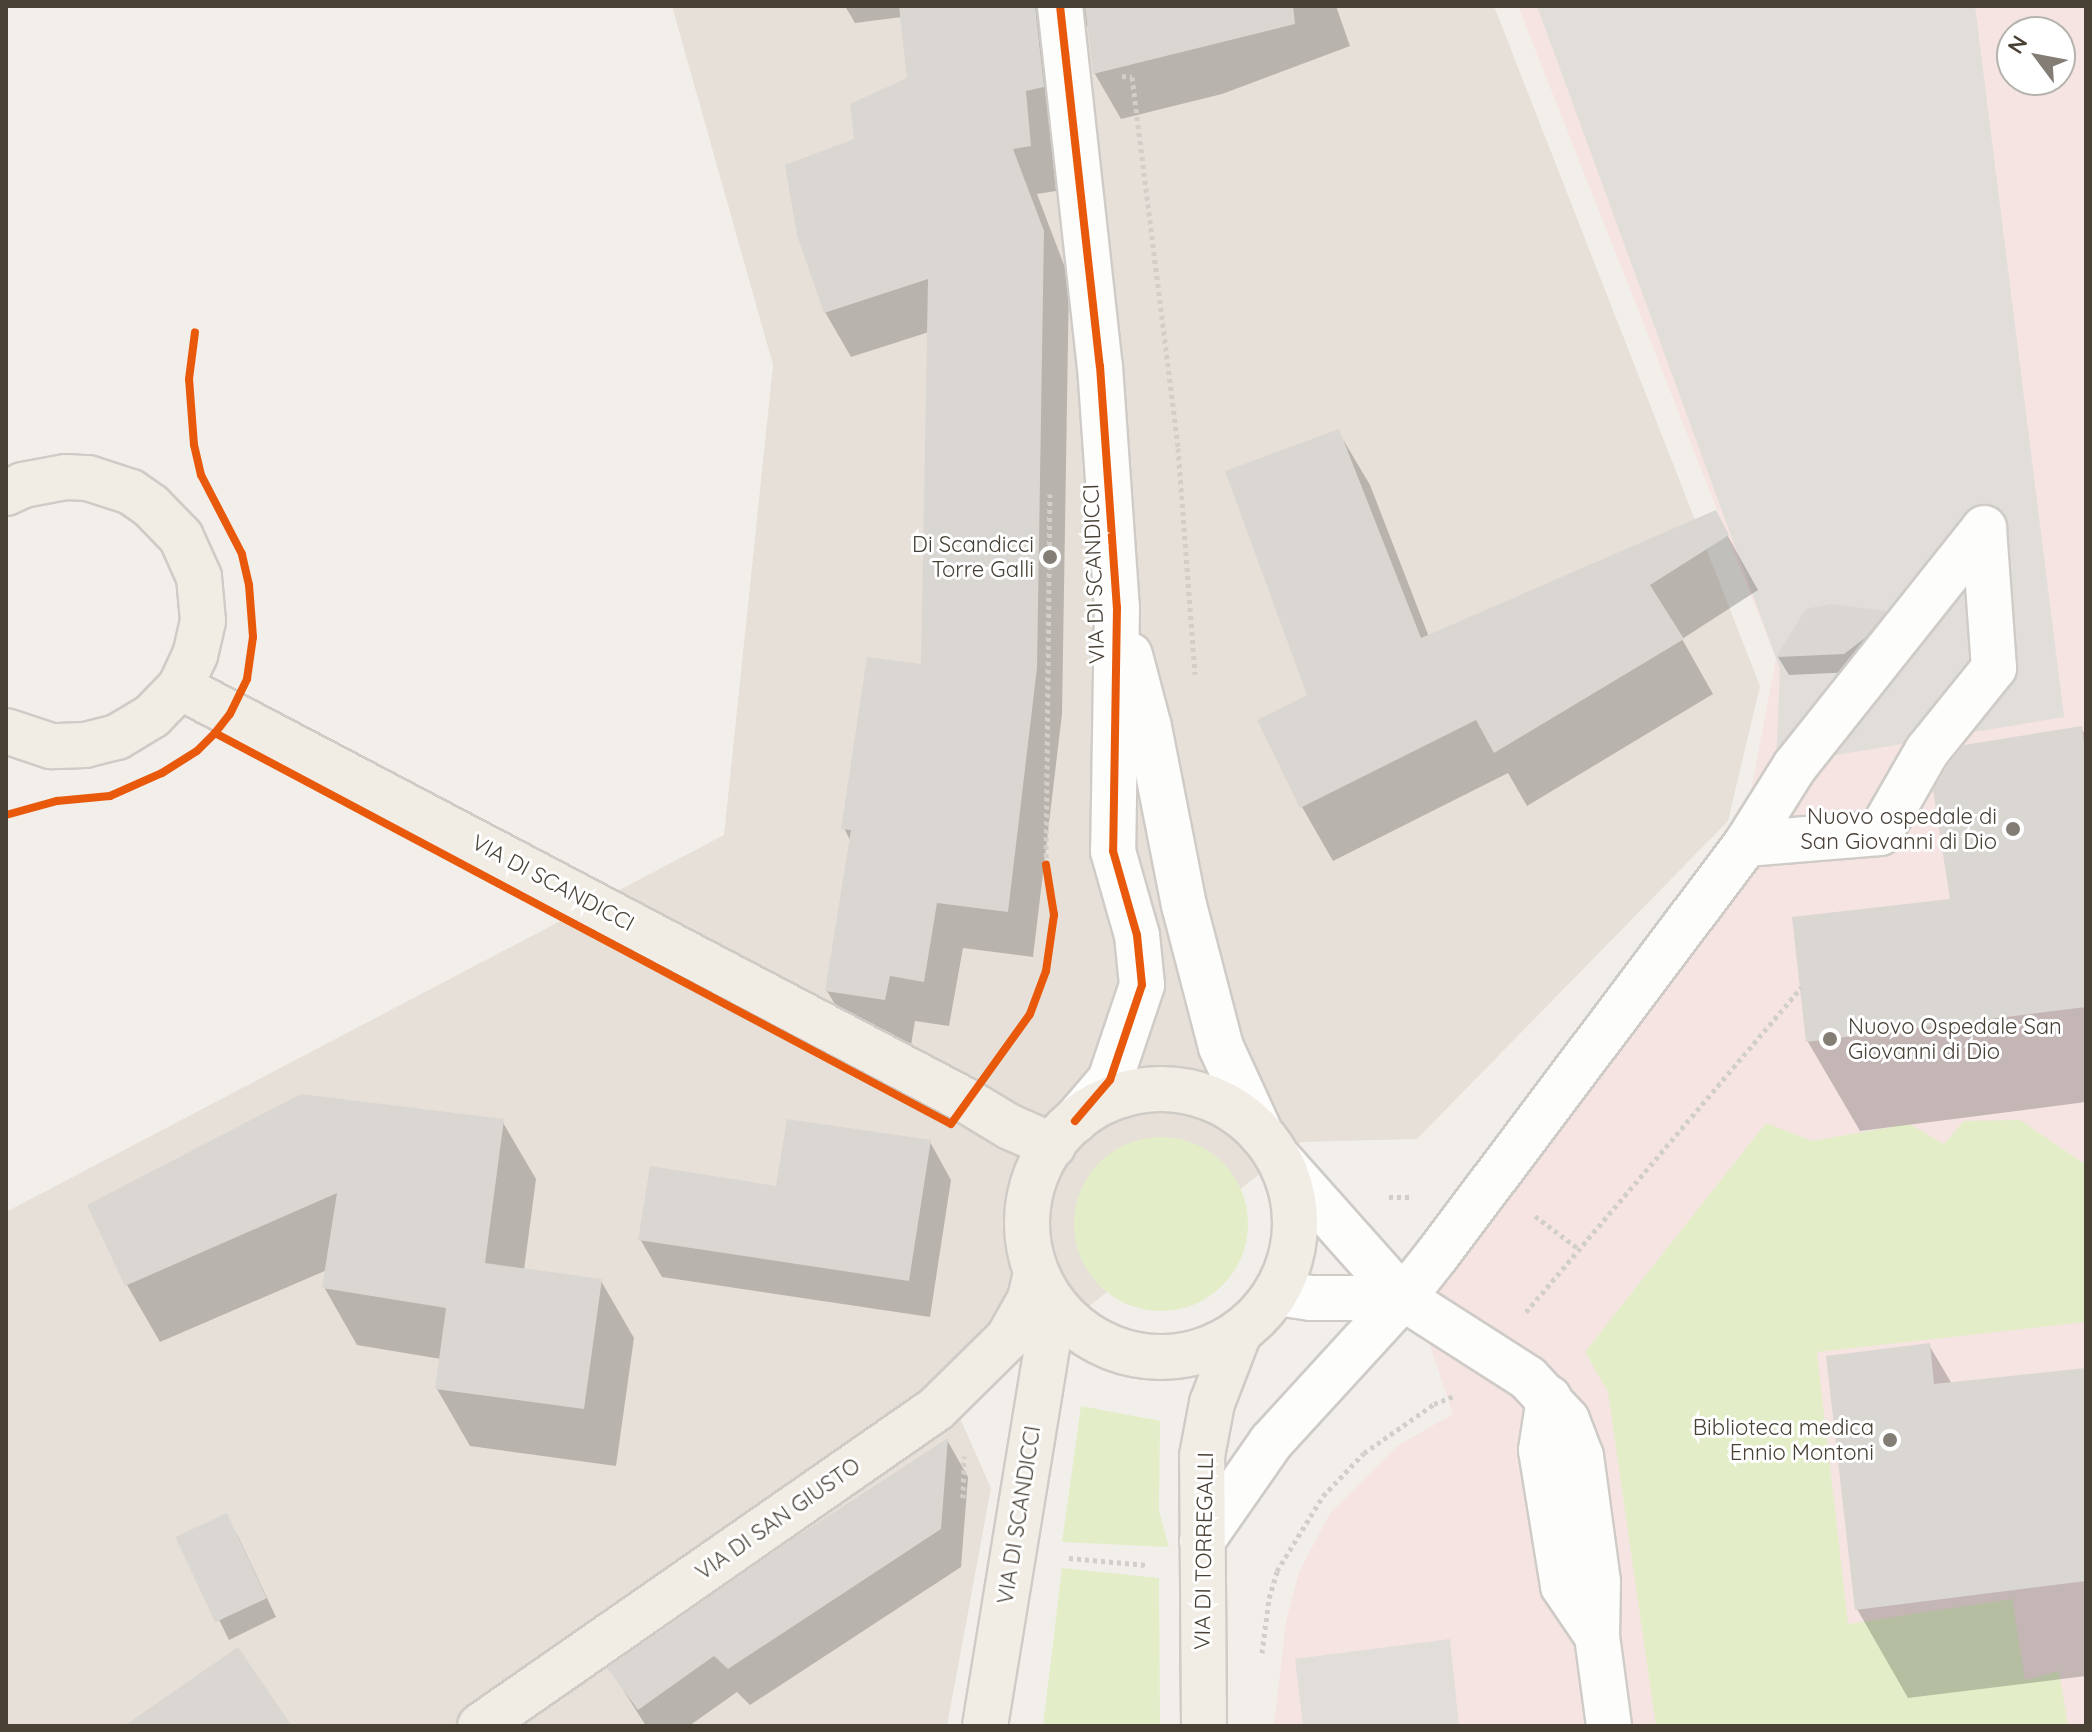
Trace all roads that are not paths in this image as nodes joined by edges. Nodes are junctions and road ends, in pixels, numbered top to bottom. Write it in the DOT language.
graph roads {
  1 [pos="1060,6"];
  2 [pos="6,493"];
  3 [pos="1117,607"];
  4 [pos="180,687"];
  5 [pos="6,731"];
  6 [pos="51,746"];
  7 [pos="6,762"];
  8 [pos="1746,844"];
  9 [pos="1064,1134"];
  10 [pos="1270,1147"];
  11 [pos="1045,1290"];
  12 [pos="1276,1293"];
  13 [pos="1403,1298"];
  14 [pos="1239,1333"];
  15 [pos="1202,1541"];
  16 [pos="480,1726"];
  17 [pos="985,1726"];
  18 [pos="1204,1726"];
  19 [pos="1609,1726"];
  1 -- 3 [label="street, VIA DI SCANDICCI"];
  2 -- 4 [label="main road"];
  3 -- 9 [label="street, VIA DI SCANDICCI"];
  3 -- 10 [label="street, VIA DI SCANDICCI"];
  4 -- 6 [label="main road"];
  4 -- 9 [label="main road, VIA DI SCANDICCI"];
  5 -- 6 [label="main road"];
  6 -- 7 [label="main road"];
  8 -- 8 [label="street"];
  8 -- 13 [label="street"];
  9 -- 10 [label="main road, VIA DI SCANDICCI"];
  9 -- 11 [label="main road, VIA DI SCANDICCI"];
  10 -- 12 [label="main road, VIA DI SCANDICCI"];
  10 -- 13 [label="street"];
  11 -- 14 [label="main road, VIA DI SCANDICCI"];
  11 -- 16 [label="main road, VIA DI SAN GIUSTO"];
  11 -- 17 [label="main road, VIA DI SCANDICCI"];
  12 -- 13 [label="street"];
  12 -- 14 [label="main road, VIA DI SCANDICCI"];
  13 -- 15 [label="street"];
  13 -- 19 [label="street"];
  14 -- 15 [label="main road, VIA DI TORREGALLI"];
  15 -- 18 [label="main road, VIA DI TORREGALLI"];
}
